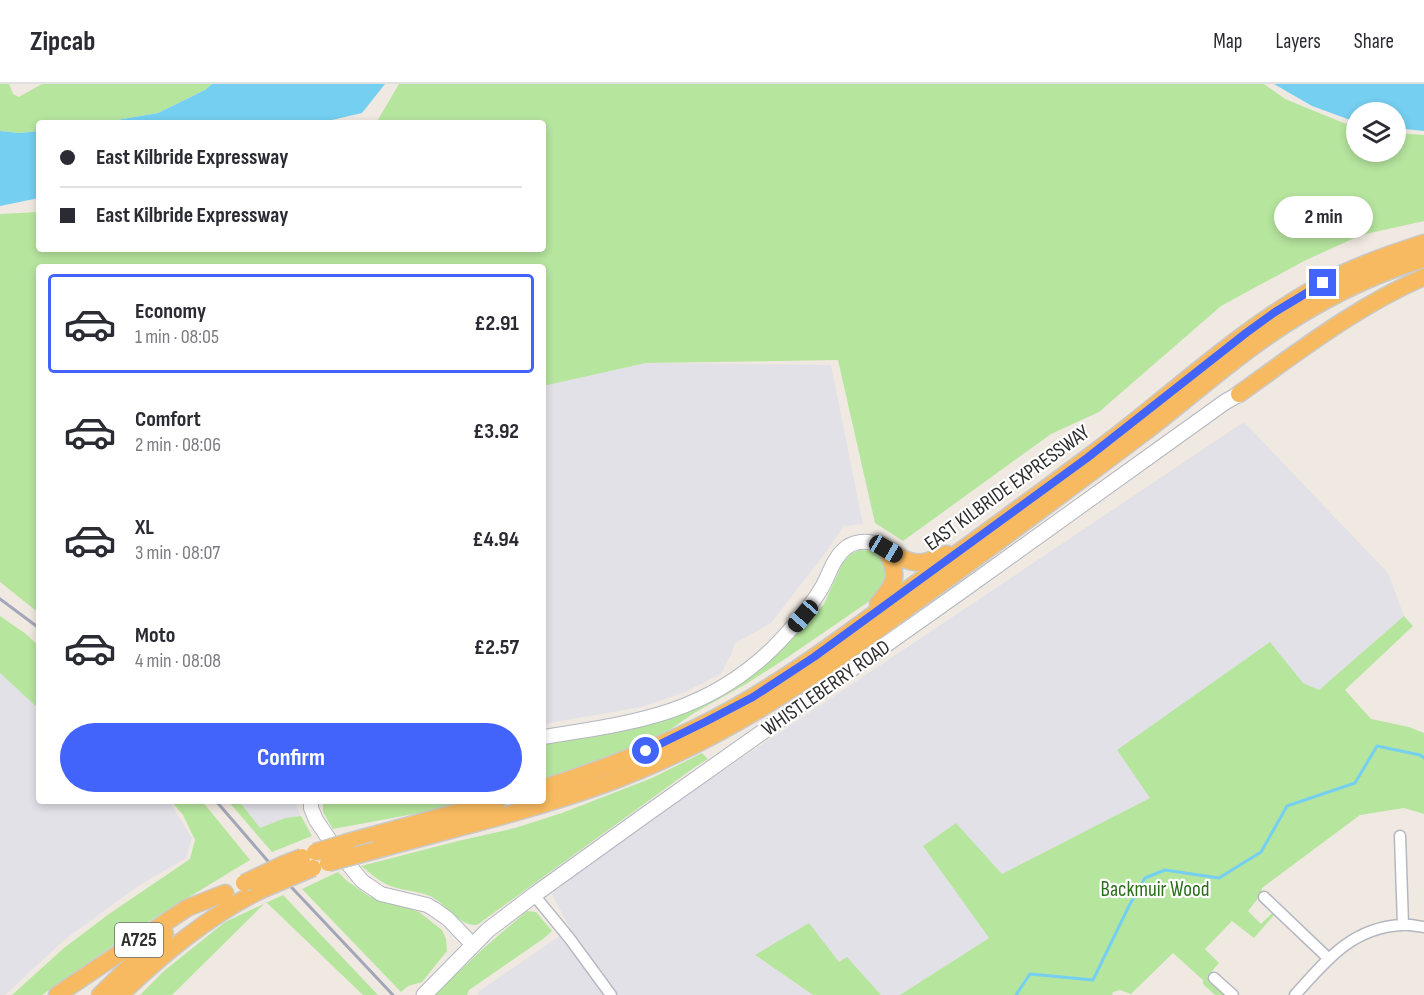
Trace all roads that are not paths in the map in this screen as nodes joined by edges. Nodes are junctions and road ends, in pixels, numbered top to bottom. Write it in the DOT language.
graph roads {
  1 [pos="1424,243"];
  2 [pos="1424,259"];
  3 [pos="1424,277"];
  4 [pos="1239,394"];
  5 [pos="884,547"];
  6 [pos="958,552"];
  7 [pos="870,616"];
  8 [pos="546,737"];
  9 [pos="546,787"];
  10 [pos="546,802"];
  11 [pos="311,804"];
  12 [pos="487,804"];
  13 [pos="541,804"];
  14 [pos="1400,836"];
  15 [pos="315,860"];
  16 [pos="225,893"];
  17 [pos="534,895"];
  18 [pos="1264,897"];
  19 [pos="1403,925"];
  20 [pos="1424,927"];
  21 [pos="473,945"];
  22 [pos="1328,958"];
  23 [pos="1214,978"];
  24 [pos="57,995"];
  25 [pos="100,995"];
  26 [pos="120,995"];
  27 [pos="424,995"];
  28 [pos="611,995"];
  29 [pos="1233,995"];
  30 [pos="1295,995"];
  1 -- 6 [label="highway, EAST KILBRIDE EXPRESSWAY"];
  2 -- 10 [label="highway, EAST KILBRIDE EXPRESSWAY / A725, bridge"];
  3 -- 4 [label="highway"];
  4 -- 17 [label="main road, WHISTLEBERRY ROAD"];
  5 -- 6 [label="highway"];
  5 -- 7 [label="highway"];
  5 -- 8 [label="street"];
  6 -- 7 [label="highway, EAST KILBRIDE EXPRESSWAY"];
  7 -- 9 [label="highway, EAST KILBRIDE EXPRESSWAY"];
  11 -- 21 [label="street"];
  12 -- 15 [label="highway, EAST KILBRIDE EXPRESSWAY / A725, bridge"];
  13 -- 15 [label="highway, EAST KILBRIDE EXPRESSWAY / A725, bridge"];
  14 -- 19 [label="street"];
  15 -- 16 [label="highway, EAST KILBRIDE EXPRESSWAY / A725, bridge"];
  15 -- 26 [label="highway, A725, bridge"];
  16 -- 24 [label="highway, A725"];
  16 -- 25 [label="highway, EAST KILBRIDE EXPRESSWAY / A725"];
  17 -- 21 [label="main road, WHISTLEBERRY ROAD"];
  17 -- 28 [label="street"];
  18 -- 22 [label="street"];
  19 -- 20 [label="street"];
  19 -- 22 [label="street"];
  21 -- 27 [label="main road, WHISTLEBERRY ROAD"];
  22 -- 30 [label="street"];
  23 -- 29 [label="street"];
}
